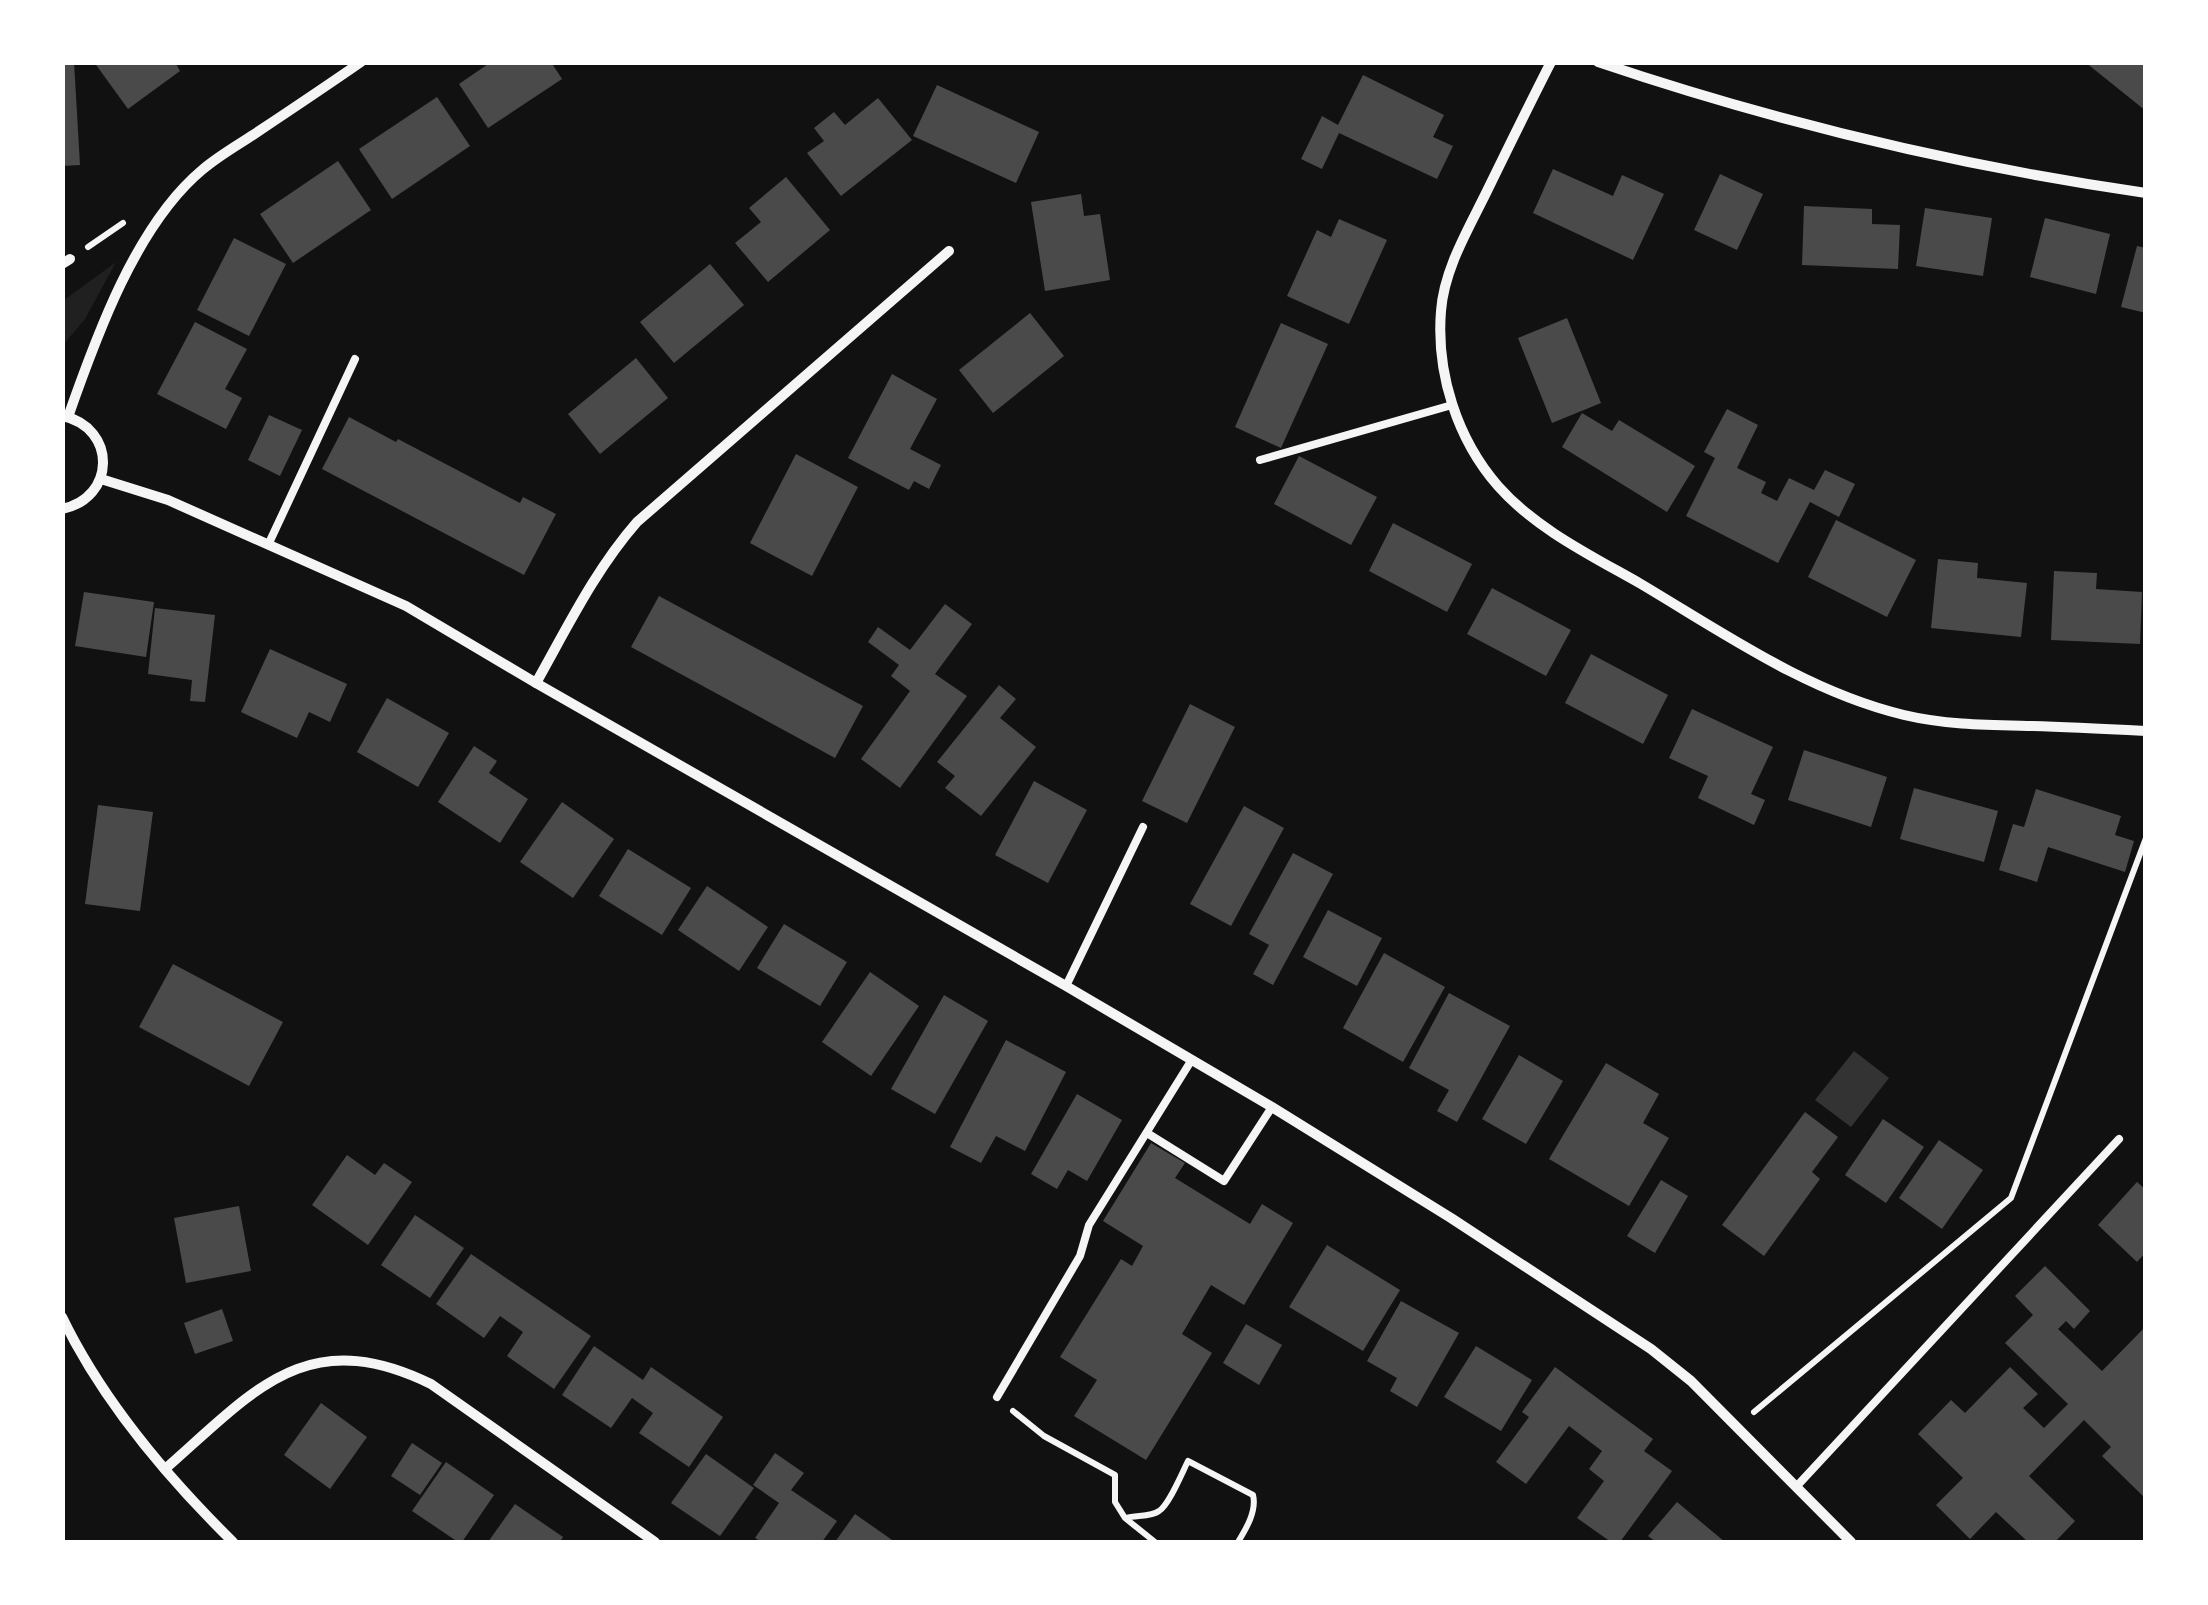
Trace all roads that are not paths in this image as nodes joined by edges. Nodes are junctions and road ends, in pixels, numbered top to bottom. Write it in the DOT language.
graph roads {
  1 [pos="361,62"];
  2 [pos="1551,62"];
  3 [pos="1598,62"];
  4 [pos="2146,193"];
  5 [pos="949,250"];
  6 [pos="355,359"];
  7 [pos="1452,405"];
  8 [pos="66,416"];
  9 [pos="1260,460"];
  10 [pos="101,479"];
  11 [pos="62,509"];
  12 [pos="269,543"];
  13 [pos="536,684"];
  14 [pos="2146,731"];
  15 [pos="1143,826"];
  16 [pos="1066,986"];
  17 [pos="1191,1061"];
  18 [pos="1272,1108"];
  19 [pos="1148,1133"];
  20 [pos="2119,1140"];
  21 [pos="62,1317"];
  22 [pos="997,1397"];
  23 [pos="164,1469"];
  24 [pos="1796,1487"];
  25 [pos="233,1542"];
  26 [pos="655,1542"];
  27 [pos="1851,1542"];
  1 -- 8 [label="street"];
  2 -- 7 [label="street"];
  3 -- 4 [label="street"];
  5 -- 13 [label="street"];
  6 -- 12 [label="lane"];
  7 -- 9 [label="lane"];
  7 -- 14 [label="street"];
  8 -- 10 [label="street"];
  10 -- 11 [label="street"];
  10 -- 12 [label="street"];
  12 -- 13 [label="street"];
  13 -- 16 [label="street"];
  15 -- 16 [label="lane"];
  16 -- 17 [label="street"];
  17 -- 18 [label="street"];
  17 -- 19 [label="lane"];
  18 -- 19 [label="lane"];
  18 -- 24 [label="street"];
  19 -- 22 [label="lane"];
  20 -- 24 [label="lane"];
  21 -- 23 [label="street"];
  23 -- 25 [label="street"];
  23 -- 26 [label="street"];
  24 -- 27 [label="street"];
}
